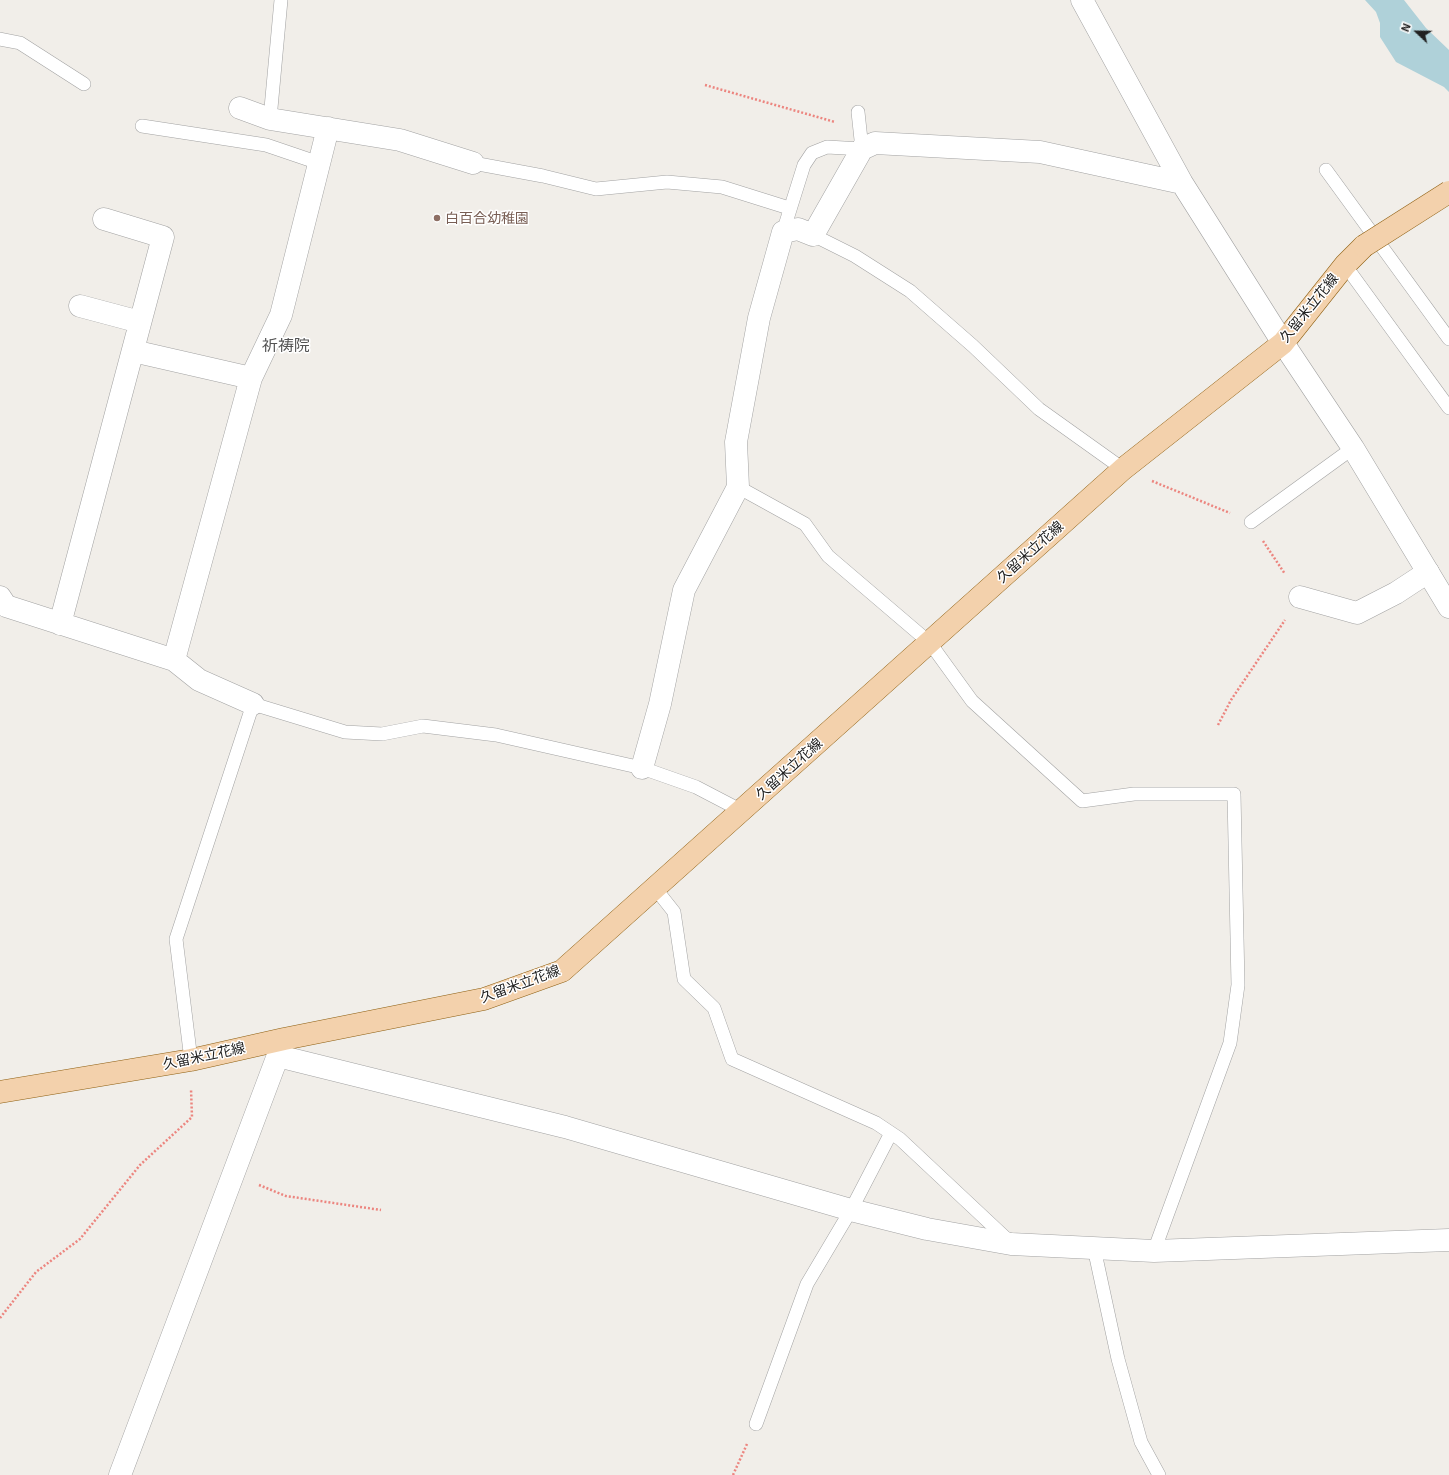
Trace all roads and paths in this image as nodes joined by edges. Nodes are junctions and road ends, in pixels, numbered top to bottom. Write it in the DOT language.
graph roads {
  1 [pos="281,0"];
  2 [pos="1082,0"];
  3 [pos="0,39"];
  4 [pos="84,84"];
  5 [pos="705,85"];
  6 [pos="240,108"];
  7 [pos="858,112"];
  8 [pos="270,119"];
  9 [pos="142,126"];
  10 [pos="328,128"];
  11 [pos="861,139"];
  12 [pos="319,163"];
  13 [pos="473,163"];
  14 [pos="1326,170"];
  15 [pos="1182,183"];
  16 [pos="1449,192"];
  17 [pos="789,208"];
  18 [pos="104,218"];
  19 [pos="783,232"];
  20 [pos="813,236"];
  21 [pos="1345,265"];
  22 [pos="80,306"];
  23 [pos="140,322"];
  24 [pos="1449,339"];
  25 [pos="1282,343"];
  26 [pos="133,351"];
  27 [pos="251,378"];
  28 [pos="1449,408"];
  29 [pos="1353,448"];
  30 [pos="1123,469"];
  31 [pos="738,487"];
  32 [pos="1251,522"];
  33 [pos="1428,572"];
  34 [pos="1300,597"];
  35 [pos="2,604"];
  36 [pos="1449,607"];
  37 [pos="60,624"];
  38 [pos="930,643"];
  39 [pos="174,660"];
  40 [pos="253,704"];
  41 [pos="1218,726"];
  42 [pos="642,768"];
  43 [pos="742,811"];
  44 [pos="655,888"];
  45 [pos="281,1048"];
  46 [pos="191,1060"];
  47 [pos="0,1092"];
  48 [pos="891,1133"];
  49 [pos="234,1174"];
  50 [pos="381,1210"];
  51 [pos="851,1210"];
  52 [pos="1449,1240"];
  53 [pos="1011,1244"];
  54 [pos="1094,1248"];
  55 [pos="1154,1251"];
  56 [pos="0,1318"];
  57 [pos="756,1424"];
  58 [pos="120,1475"];
  59 [pos="733,1475"];
  60 [pos="1159,1475"];
  1 -- 8 [label="lane"];
  2 -- 15 [label="street"];
  3 -- 4 [label="lane"];
  5 -- 11 [label="path"];
  6 -- 8 [label="street"];
  7 -- 11 [label="lane"];
  8 -- 10 [label="street"];
  9 -- 12 [label="lane"];
  10 -- 12 [label="street"];
  10 -- 13 [label="street"];
  11 -- 15 [label="street"];
  11 -- 17 [label="lane"];
  11 -- 20 [label="street"];
  12 -- 27 [label="street"];
  13 -- 17 [label="lane"];
  14 -- 24 [label="lane"];
  15 -- 25 [label="street"];
  16 -- 21 [label="main road, 久留米立花線, bridge"];
  17 -- 19 [label="lane"];
  18 -- 23 [label="street"];
  19 -- 20 [label="street"];
  19 -- 31 [label="street"];
  20 -- 30 [label="lane"];
  21 -- 25 [label="main road, 久留米立花線"];
  21 -- 28 [label="lane"];
  22 -- 23 [label="street"];
  23 -- 26 [label="street"];
  25 -- 29 [label="street"];
  25 -- 30 [label="main road, 久留米立花線"];
  26 -- 27 [label="street"];
  26 -- 37 [label="street"];
  27 -- 39 [label="street"];
  29 -- 32 [label="lane"];
  29 -- 33 [label="street"];
  30 -- 32 [label="path"];
  30 -- 38 [label="main road, 久留米立花線"];
  31 -- 38 [label="lane"];
  31 -- 42 [label="street"];
  32 -- 34 [label="path"];
  33 -- 34 [label="street"];
  33 -- 36 [label="street"];
  34 -- 41 [label="path"];
  35 -- 37 [label="street"];
  37 -- 39 [label="street"];
  38 -- 43 [label="main road, 久留米立花線"];
  38 -- 55 [label="lane"];
  39 -- 40 [label="street"];
  40 -- 42 [label="lane"];
  40 -- 46 [label="lane"];
  42 -- 43 [label="lane"];
  43 -- 44 [label="main road, 久留米立花線"];
  44 -- 45 [label="main road, 久留米立花線"];
  44 -- 48 [label="lane"];
  45 -- 46 [label="main road, 久留米立花線"];
  45 -- 49 [label="street"];
  45 -- 51 [label="street"];
  46 -- 47 [label="main road, 久留米立花線"];
  46 -- 56 [label="path"];
  48 -- 51 [label="lane"];
  48 -- 53 [label="lane"];
  49 -- 50 [label="path"];
  49 -- 58 [label="street"];
  51 -- 53 [label="street"];
  51 -- 57 [label="lane"];
  52 -- 55 [label="street"];
  53 -- 54 [label="street"];
  54 -- 55 [label="street"];
  54 -- 60 [label="lane"];
  57 -- 59 [label="path"];
}
